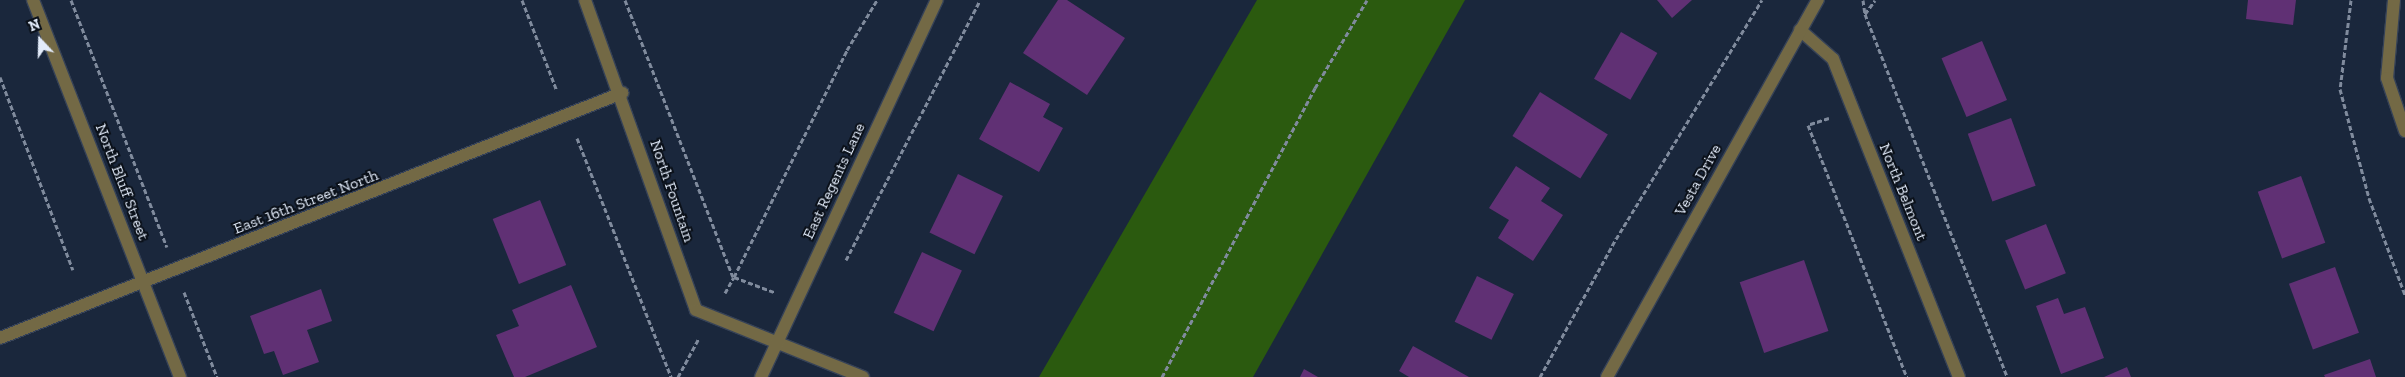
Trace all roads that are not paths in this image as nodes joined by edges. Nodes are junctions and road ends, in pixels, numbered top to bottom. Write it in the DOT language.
graph roads {
  1 [pos="33,0"];
  2 [pos="585,0"];
  3 [pos="937,0"];
  4 [pos="1818,0"];
  5 [pos="2394,0"];
  6 [pos="1800,30"];
  7 [pos="622,93"];
  8 [pos="2405,131"];
  9 [pos="144,283"];
  10 [pos="0,338"];
  11 [pos="778,344"];
  12 [pos="180,377"];
  13 [pos="761,377"];
  14 [pos="863,377"];
  15 [pos="1607,377"];
  16 [pos="1959,377"];
  1 -- 9 [label="street, North Bluff Street"];
  2 -- 7 [label="street, North Fountain"];
  3 -- 11 [label="street, East Regents Lane"];
  4 -- 6 [label="street, Vesta Drive"];
  5 -- 8 [label="street"];
  6 -- 15 [label="street, Vesta Drive"];
  6 -- 16 [label="street, North Belmont"];
  7 -- 9 [label="street, East 16th Street North"];
  7 -- 11 [label="street, North Fountain"];
  9 -- 10 [label="street, East 16th Street North"];
  9 -- 12 [label="street, North Bluff Street"];
  11 -- 13 [label="street, East Regents Lane"];
  11 -- 14 [label="street, North Fountain"];
}
